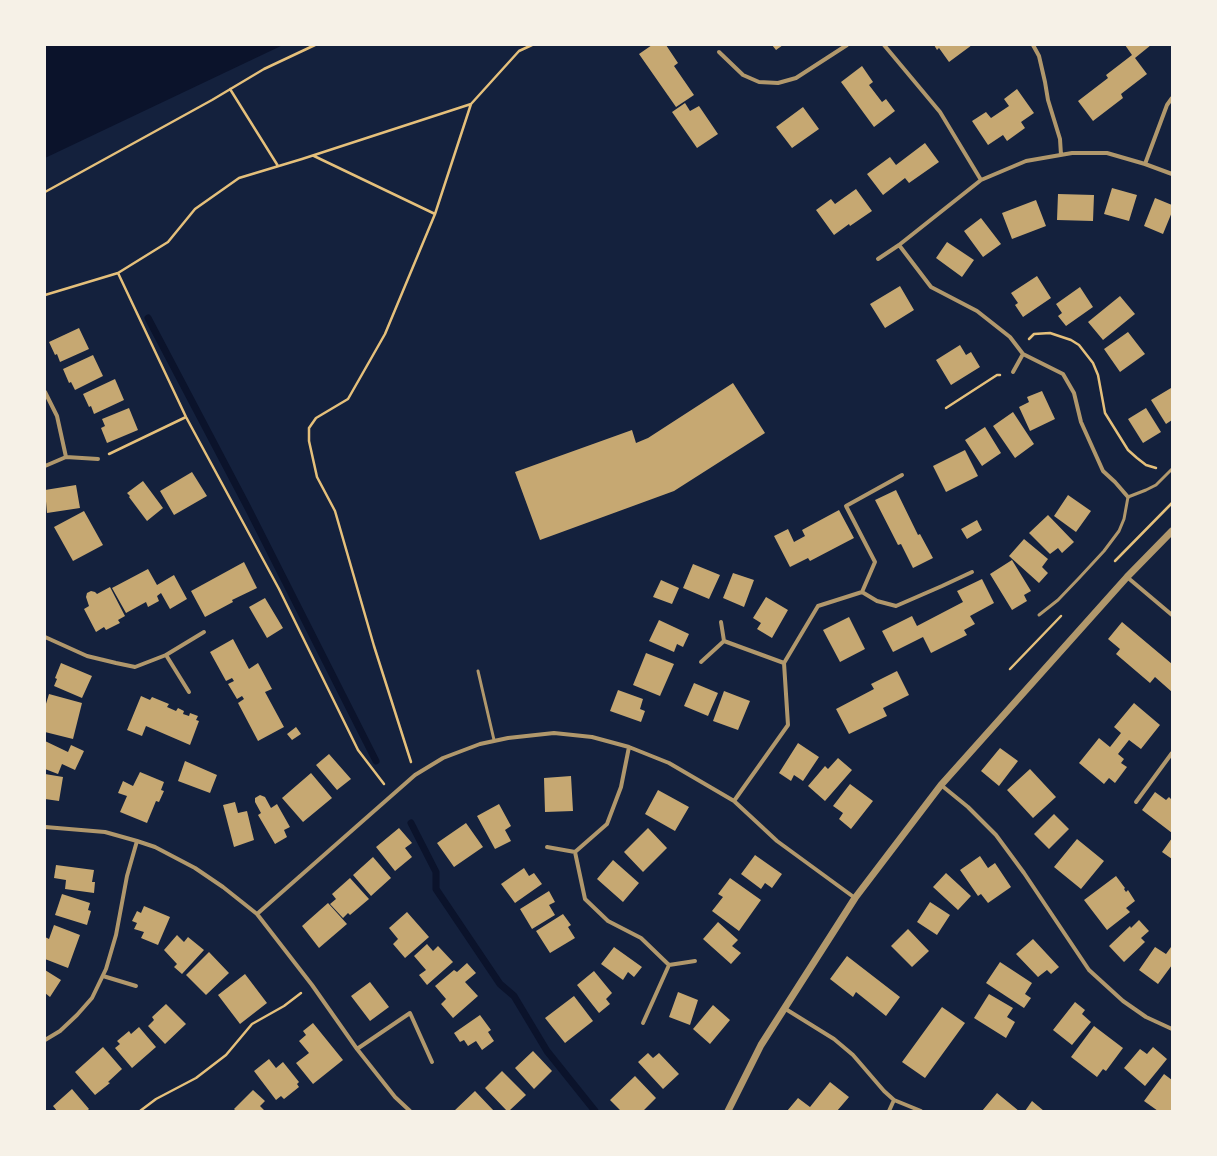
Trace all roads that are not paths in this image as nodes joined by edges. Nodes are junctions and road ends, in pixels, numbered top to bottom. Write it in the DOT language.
graph roads {
  1 [pos="847,45"];
  2 [pos="884,45"];
  3 [pos="1033,45"];
  4 [pos="719,52"];
  5 [pos="1172,98"];
  6 [pos="1060,155"];
  7 [pos="1145,164"];
  8 [pos="1172,174"];
  9 [pos="981,180"];
  10 [pos="900,245"];
  11 [pos="878,259"];
  12 [pos="1023,354"];
  13 [pos="1013,372"];
  14 [pos="45,392"];
  15 [pos="66,457"];
  16 [pos="98,459"];
  17 [pos="45,466"];
  18 [pos="1171,470"];
  19 [pos="902,475"];
  20 [pos="1128,497"];
  21 [pos="1172,531"];
  22 [pos="972,572"];
  23 [pos="1127,577"];
  24 [pos="862,592"];
  25 [pos="1039,615"];
  26 [pos="1172,615"];
  27 [pos="721,622"];
  28 [pos="204,632"];
  29 [pos="45,637"];
  30 [pos="724,641"];
  31 [pos="166,655"];
  32 [pos="701,662"];
  33 [pos="784,663"];
  34 [pos="478,671"];
  35 [pos="189,692"];
  36 [pos="494,740"];
  37 [pos="630,747"];
  38 [pos="1172,753"];
  39 [pos="941,785"];
  40 [pos="734,801"];
  41 [pos="1136,802"];
  42 [pos="45,828"];
  43 [pos="138,841"];
  44 [pos="547,848"];
  45 [pos="575,852"];
  46 [pos="855,898"];
  47 [pos="257,914"];
  48 [pos="695,961"];
  49 [pos="669,965"];
  50 [pos="102,976"];
  51 [pos="136,986"];
  52 [pos="784,1008"];
  53 [pos="643,1023"];
  54 [pos="1172,1029"];
  55 [pos="45,1040"];
  56 [pos="357,1049"];
  57 [pos="432,1062"];
  58 [pos="894,1100"];
  59 [pos="410,1111"];
  60 [pos="728,1111"];
  61 [pos="889,1111"];
  62 [pos="921,1111"];
  1 -- 4 [label="street"];
  2 -- 9 [label="street"];
  3 -- 6 [label="street"];
  5 -- 7 [label="street"];
  6 -- 7 [label="street"];
  6 -- 9 [label="street"];
  7 -- 8 [label="street"];
  9 -- 10 [label="street"];
  10 -- 11 [label="street"];
  10 -- 12 [label="street"];
  12 -- 13 [label="street"];
  12 -- 20 [label="street"];
  14 -- 15 [label="street"];
  15 -- 16 [label="street"];
  15 -- 17 [label="street"];
  18 -- 20 [label="lane"];
  19 -- 24 [label="street"];
  20 -- 25 [label="lane"];
  21 -- 23 [label="street"];
  22 -- 24 [label="street"];
  23 -- 26 [label="street"];
  23 -- 39 [label="street"];
  24 -- 33 [label="street"];
  27 -- 30 [label="street"];
  28 -- 31 [label="street"];
  29 -- 31 [label="street"];
  30 -- 32 [label="street"];
  30 -- 33 [label="street"];
  31 -- 35 [label="street"];
  33 -- 40 [label="street"];
  34 -- 36 [label="lane"];
  36 -- 37 [label="street"];
  36 -- 47 [label="street"];
  37 -- 40 [label="street"];
  37 -- 45 [label="street"];
  38 -- 41 [label="street"];
  39 -- 46 [label="street"];
  39 -- 54 [label="street"];
  40 -- 46 [label="street"];
  42 -- 43 [label="street"];
  43 -- 47 [label="street"];
  43 -- 50 [label="street"];
  44 -- 45 [label="street"];
  45 -- 49 [label="street"];
  46 -- 52 [label="street"];
  47 -- 56 [label="street"];
  48 -- 49 [label="street"];
  49 -- 53 [label="street"];
  50 -- 51 [label="street"];
  50 -- 55 [label="street"];
  52 -- 58 [label="street"];
  52 -- 60 [label="street"];
  56 -- 57 [label="street"];
  56 -- 59 [label="street"];
  58 -- 61 [label="street"];
  58 -- 62 [label="street"];
}
